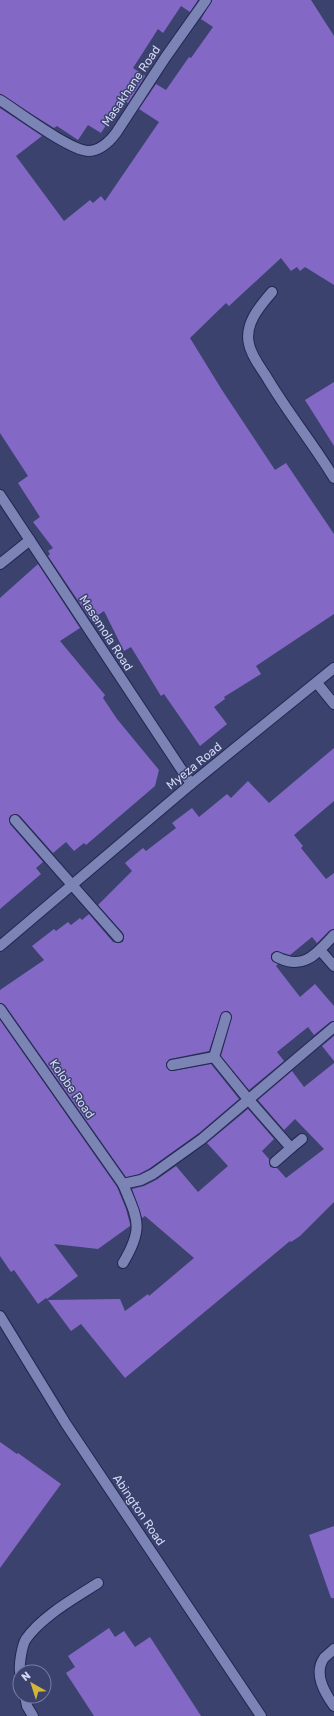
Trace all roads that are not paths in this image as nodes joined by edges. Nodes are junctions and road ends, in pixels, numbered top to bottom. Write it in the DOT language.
graph roads {
  1 [pos="206,0"];
  2 [pos="0,100"];
  3 [pos="272,292"];
  4 [pos="334,478"];
  5 [pos="0,495"];
  6 [pos="30,540"];
  7 [pos="0,564"];
  8 [pos="334,668"];
  9 [pos="317,683"];
  10 [pos="334,704"];
  11 [pos="191,784"];
  12 [pos="15,820"];
  13 [pos="73,885"];
  14 [pos="334,935"];
  15 [pos="118,937"];
  16 [pos="0,946"];
  17 [pos="320,950"];
  18 [pos="277,957"];
  19 [pos="334,966"];
  20 [pos="0,1010"];
  21 [pos="226,1018"];
  22 [pos="334,1027"];
  23 [pos="214,1057"];
  24 [pos="172,1065"];
  25 [pos="248,1100"];
  26 [pos="302,1139"];
  27 [pos="291,1148"];
  28 [pos="275,1162"];
  29 [pos="123,1184"];
  30 [pos="123,1264"];
  31 [pos="0,1316"];
  32 [pos="98,1583"];
  33 [pos="334,1649"];
  34 [pos="19,1664"];
  35 [pos="27,1704"];
  36 [pos="334,1706"];
  37 [pos="33,1716"];
  38 [pos="261,1716"];
  1 -- 2 [label="street, Masakhane Road"];
  3 -- 4 [label="street"];
  5 -- 6 [label="street, Masemola Road"];
  6 -- 7 [label="street"];
  6 -- 11 [label="street, Masemola Road"];
  8 -- 9 [label="street, Myeza Road"];
  9 -- 10 [label="street"];
  9 -- 11 [label="street, Myeza Road"];
  11 -- 13 [label="street, Myeza Road"];
  12 -- 13 [label="street"];
  13 -- 15 [label="street"];
  13 -- 16 [label="street, Myeza Road"];
  14 -- 17 [label="street"];
  17 -- 18 [label="street"];
  17 -- 19 [label="street"];
  20 -- 29 [label="street, Kolobe Road"];
  21 -- 23 [label="street"];
  22 -- 25 [label="street"];
  23 -- 24 [label="street"];
  23 -- 25 [label="street"];
  25 -- 27 [label="street"];
  25 -- 29 [label="street"];
  26 -- 27 [label="street"];
  27 -- 28 [label="street"];
  29 -- 30 [label="street, Kolobe Road"];
  31 -- 38 [label="street, Abington Road"];
  32 -- 34 [label="street"];
  33 -- 36 [label="street"];
  35 -- 37 [label="street"];
}
